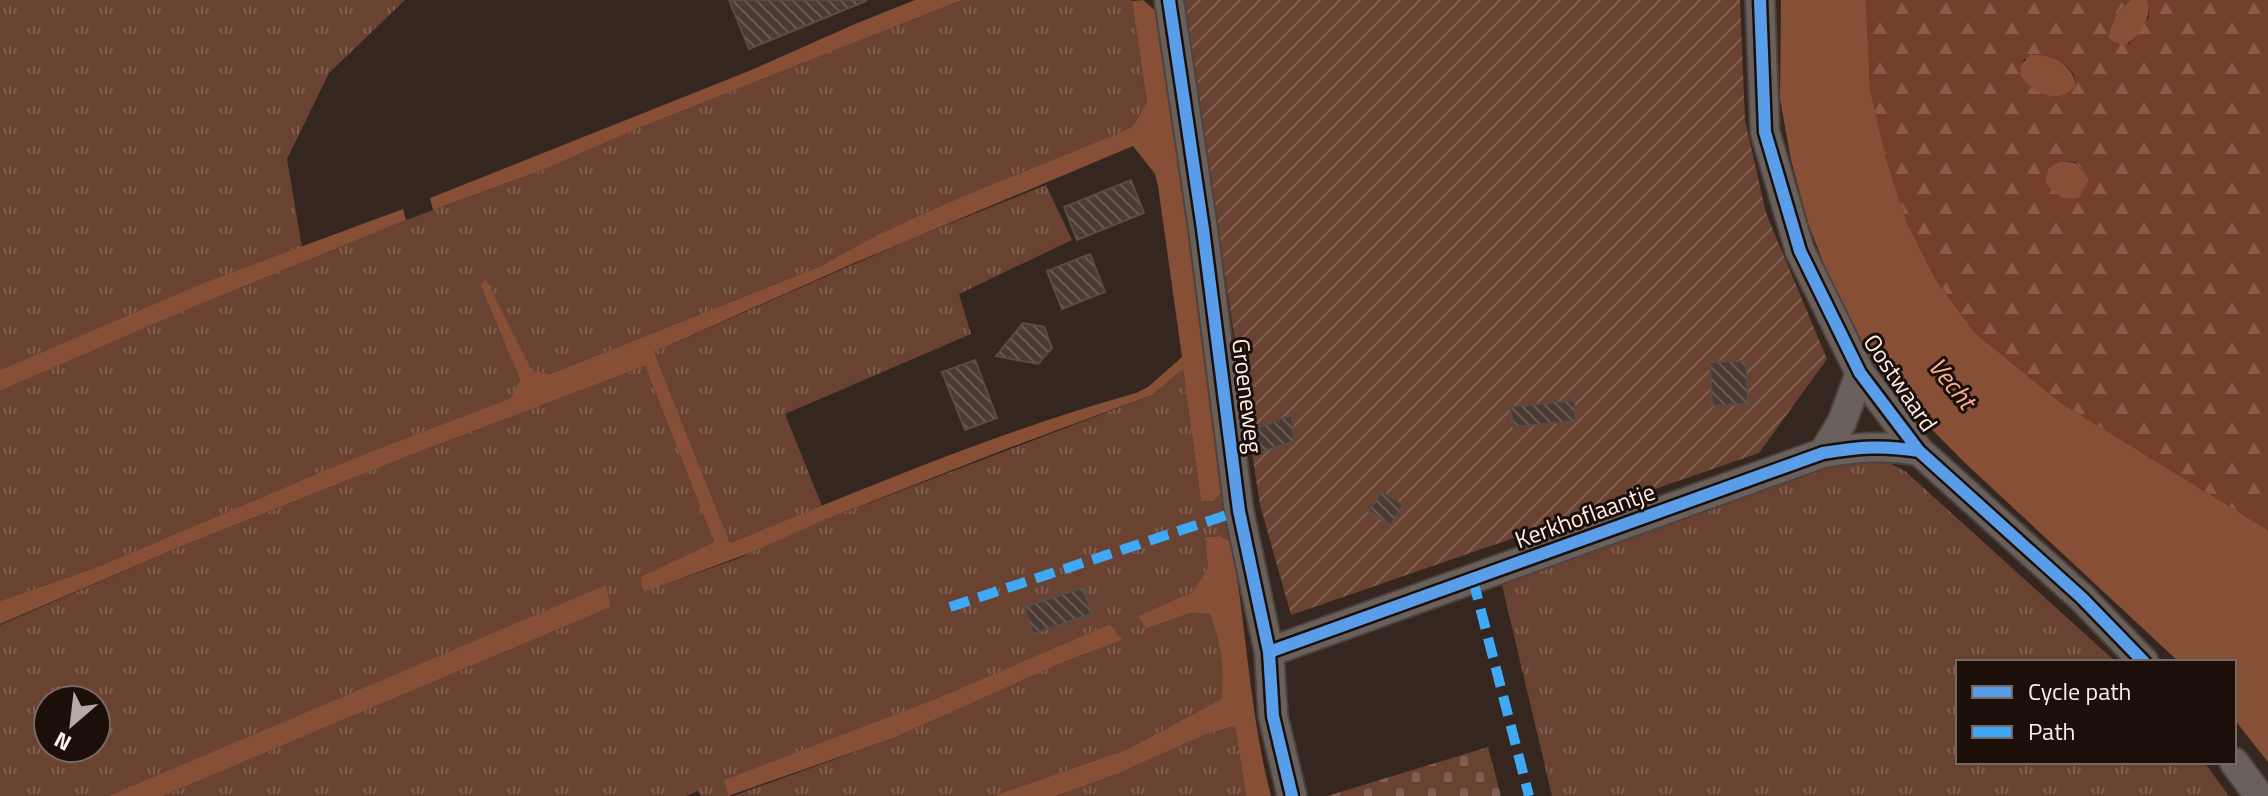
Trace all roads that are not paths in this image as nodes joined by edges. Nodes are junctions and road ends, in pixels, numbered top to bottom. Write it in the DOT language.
graph roads {
  1 [pos="1169,0"];
  2 [pos="1760,0"];
  3 [pos="1860,373"];
  4 [pos="1919,451"];
  5 [pos="1823,453"];
  6 [pos="1269,652"];
  7 [pos="2142,660"];
  8 [pos="2235,764"];
  9 [pos="1292,796"];
  10 [pos="2259,796"];
  1 -- 6 [label="street, Groeneweg"];
  2 -- 3 [label="street, Oostwaard"];
  3 -- 4 [label="street, Oostwaard"];
  3 -- 5 [label="street"];
  4 -- 5 [label="street, Kerkhoflaantje"];
  4 -- 7 [label="street, Oostwaard"];
  5 -- 6 [label="street, Kerkhoflaantje"];
  6 -- 9 [label="street, Groeneweg"];
  8 -- 10 [label="street"];
}
